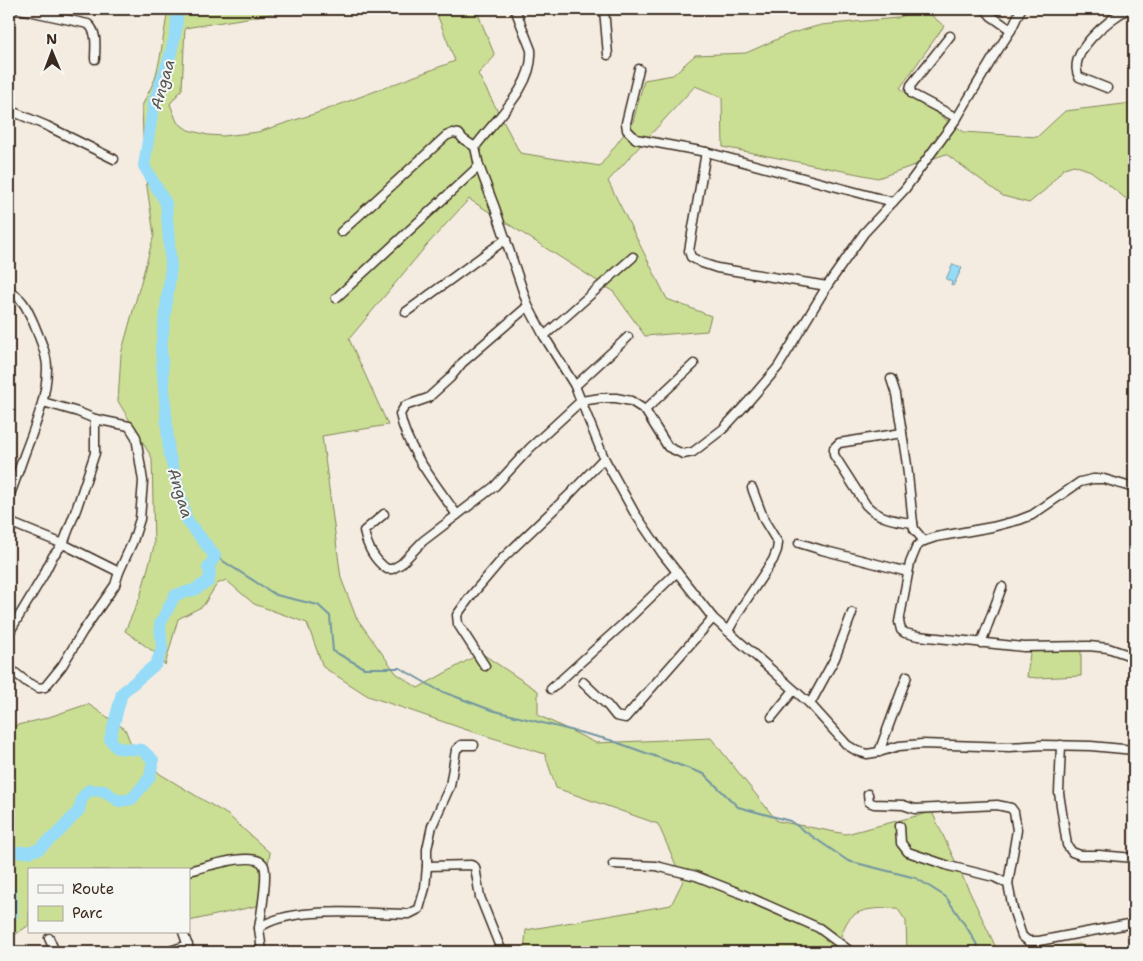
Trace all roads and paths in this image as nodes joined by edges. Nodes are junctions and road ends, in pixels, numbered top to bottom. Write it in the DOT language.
graph roads {
  1 [pos="19,9"];
  2 [pos="515,9"];
  3 [pos="604,9"];
  4 [pos="985,9"];
  5 [pos="1021,9"];
  6 [pos="1128,9"];
  7 [pos="1011,30"];
  8 [pos="950,36"];
  9 [pos="608,55"];
  10 [pos="95,59"];
  11 [pos="638,69"];
  12 [pos="1108,88"];
  13 [pos="9,110"];
  14 [pos="957,118"];
  15 [pos="475,146"];
  16 [pos="706,152"];
  17 [pos="114,159"];
  18 [pos="479,166"];
  19 [pos="893,202"];
  20 [pos="341,232"];
  21 [pos="506,239"];
  22 [pos="633,257"];
  23 [pos="827,286"];
  24 [pos="9,291"];
  25 [pos="336,298"];
  26 [pos="528,306"];
  27 [pos="406,312"];
  28 [pos="544,336"];
  29 [pos="628,337"];
  30 [pos="694,364"];
  31 [pos="891,379"];
  32 [pos="574,386"];
  33 [pos="42,402"];
  34 [pos="581,402"];
  35 [pos="645,410"];
  36 [pos="95,419"];
  37 [pos="902,433"];
  38 [pos="604,458"];
  39 [pos="752,488"];
  40 [pos="1134,488"];
  41 [pos="9,498"];
  42 [pos="384,514"];
  43 [pos="457,515"];
  44 [pos="9,522"];
  45 [pos="913,523"];
  46 [pos="924,541"];
  47 [pos="799,543"];
  48 [pos="63,544"];
  49 [pos="119,572"];
  50 [pos="677,572"];
  51 [pos="908,572"];
  52 [pos="1002,587"];
  53 [pos="852,613"];
  54 [pos="713,618"];
  55 [pos="728,631"];
  56 [pos="9,633"];
  57 [pos="982,643"];
  58 [pos="1134,657"];
  59 [pos="485,666"];
  60 [pos="9,668"];
  61 [pos="907,676"];
  62 [pos="583,682"];
  63 [pos="551,689"];
  64 [pos="794,690"];
  65 [pos="810,704"];
  66 [pos="772,718"];
  67 [pos="474,745"];
  68 [pos="1061,745"];
  69 [pos="1134,750"];
  70 [pos="879,752"];
  71 [pos="868,794"];
  72 [pos="900,826"];
  73 [pos="1134,858"];
  74 [pos="613,864"];
  75 [pos="427,866"];
  76 [pos="190,871"];
  77 [pos="1008,884"];
  78 [pos="1134,923"];
  79 [pos="259,928"];
  80 [pos="184,934"];
  81 [pos="49,938"];
  82 [pos="189,949"];
  83 [pos="56,952"];
  84 [pos="167,952"];
  85 [pos="262,952"];
  86 [pos="502,952"];
  87 [pos="851,952"];
  1 -- 10 [label="street"];
  2 -- 15 [label="street"];
  3 -- 9 [label="street"];
  4 -- 7 [label="street"];
  5 -- 7 [label="street"];
  6 -- 12 [label="street"];
  7 -- 14 [label="street"];
  8 -- 14 [label="street"];
  11 -- 16 [label="street"];
  13 -- 17 [label="street"];
  14 -- 19 [label="street"];
  15 -- 18 [label="street"];
  15 -- 20 [label="street"];
  16 -- 19 [label="street"];
  16 -- 23 [label="street"];
  18 -- 21 [label="street"];
  18 -- 25 [label="street"];
  19 -- 23 [label="street"];
  21 -- 26 [label="street"];
  21 -- 27 [label="street"];
  22 -- 28 [label="street"];
  23 -- 35 [label="street"];
  24 -- 33 [label="street"];
  26 -- 28 [label="street"];
  26 -- 43 [label="street"];
  28 -- 32 [label="street"];
  29 -- 32 [label="street"];
  30 -- 35 [label="street"];
  31 -- 37 [label="street"];
  32 -- 34 [label="street"];
  33 -- 36 [label="street"];
  33 -- 41 [label="street"];
  34 -- 35 [label="street"];
  34 -- 38 [label="street"];
  34 -- 43 [label="street"];
  36 -- 48 [label="street"];
  36 -- 49 [label="street"];
  37 -- 45 [label="street"];
  37 -- 45 [label="street"];
  38 -- 50 [label="street"];
  38 -- 59 [label="street"];
  39 -- 55 [label="street"];
  40 -- 46 [label="street"];
  42 -- 43 [label="street"];
  44 -- 48 [label="street"];
  45 -- 46 [label="street"];
  46 -- 51 [label="street"];
  47 -- 51 [label="street"];
  48 -- 49 [label="street"];
  48 -- 56 [label="street"];
  49 -- 60 [label="street"];
  50 -- 54 [label="street"];
  50 -- 63 [label="street"];
  51 -- 57 [label="street"];
  52 -- 57 [label="street"];
  53 -- 65 [label="street"];
  54 -- 55 [label="street"];
  54 -- 62 [label="street"];
  55 -- 64 [label="street"];
  57 -- 58 [label="street"];
  61 -- 70 [label="street"];
  64 -- 65 [label="street"];
  64 -- 66 [label="street"];
  65 -- 70 [label="street"];
  67 -- 75 [label="street"];
  68 -- 69 [label="street"];
  68 -- 70 [label="street"];
  68 -- 73 [label="street"];
  71 -- 77 [label="street"];
  72 -- 77 [label="street"];
  74 -- 87 [label="street"];
  75 -- 79 [label="street"];
  75 -- 86 [label="street"];
  76 -- 79 [label="street"];
  77 -- 78 [label="street"];
  79 -- 85 [label="street"];
  80 -- 82 [label="street"];
  81 -- 83 [label="street"];
  82 -- 84 [label="street"];
}
